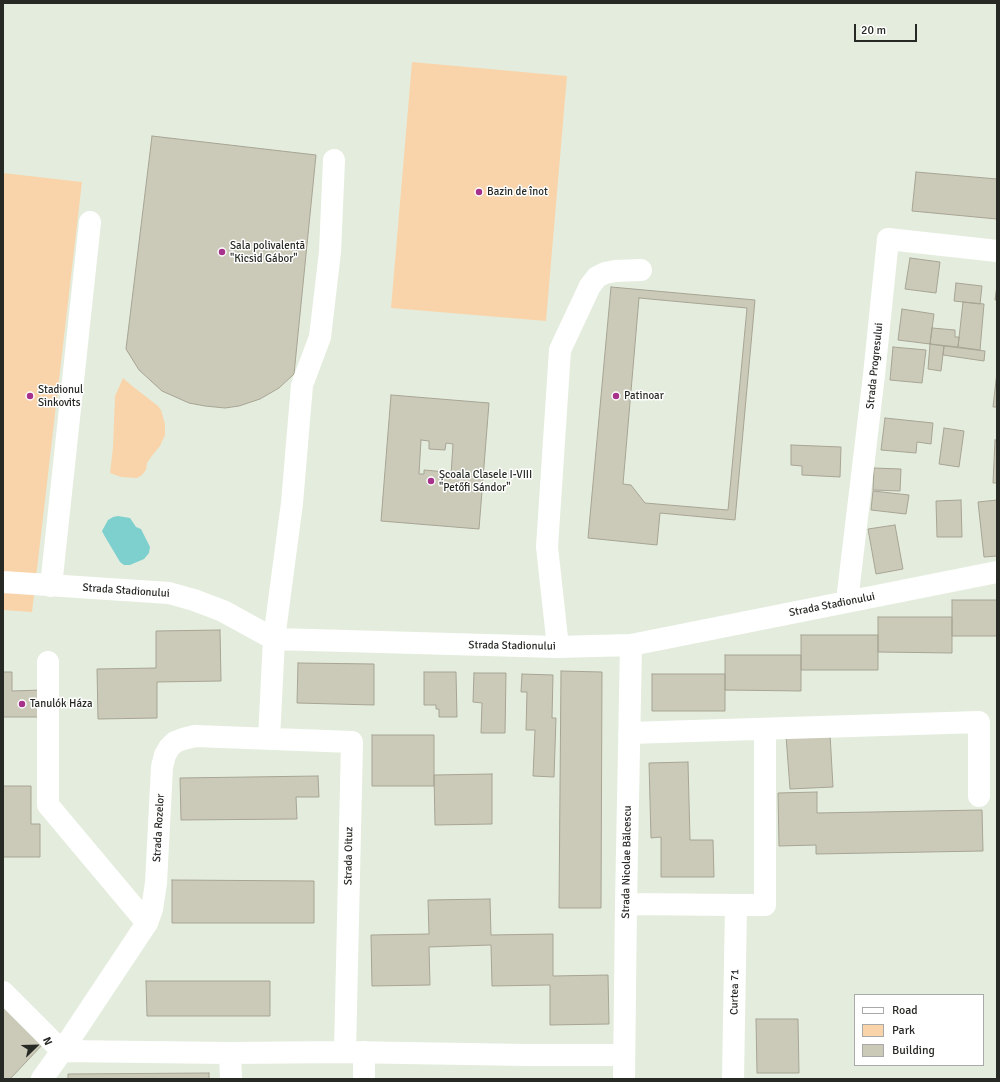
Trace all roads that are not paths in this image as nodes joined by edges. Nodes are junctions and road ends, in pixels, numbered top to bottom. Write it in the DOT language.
graph roads {
  1 [pos="334,160"];
  2 [pos="90,222"];
  3 [pos="997,251"];
  4 [pos="641,270"];
  5 [pos="997,572"];
  6 [pos="3,582"];
  7 [pos="51,586"];
  8 [pos="847,601"];
  9 [pos="274,639"];
  10 [pos="631,645"];
  11 [pos="558,647"];
  12 [pos="48,662"];
  13 [pos="765,729"];
  14 [pos="629,734"];
  15 [pos="269,739"];
  16 [pos="979,796"];
  17 [pos="626,904"];
  18 [pos="736,905"];
  19 [pos="147,923"];
  20 [pos="3,992"];
  21 [pos="62,1051"];
  22 [pos="354,1052"];
  23 [pos="230,1053"];
  24 [pos="624,1055"];
  25 [pos="42,1079"];
  26 [pos="231,1079"];
  27 [pos="364,1079"];
  28 [pos="624,1079"];
  29 [pos="733,1079"];
  1 -- 9 [label="street"];
  2 -- 7 [label="street"];
  3 -- 8 [label="street, Strada Progresului"];
  4 -- 11 [label="street"];
  5 -- 8 [label="street, Strada Stadionului"];
  6 -- 7 [label="street, Strada Stadionului"];
  7 -- 9 [label="street, Strada Stadionului"];
  8 -- 10 [label="street, Strada Stadionului"];
  9 -- 11 [label="street, Strada Stadionului"];
  9 -- 15 [label="street"];
  10 -- 11 [label="street, Strada Stadionului"];
  10 -- 14 [label="street, Strada Nicolae Bălcescu"];
  12 -- 19 [label="street"];
  13 -- 14 [label="street"];
  13 -- 16 [label="street"];
  13 -- 18 [label="street"];
  14 -- 17 [label="street, Strada Nicolae Bălcescu"];
  15 -- 19 [label="street, Strada Rozelor"];
  15 -- 22 [label="street, Strada Oituz"];
  17 -- 18 [label="street"];
  17 -- 24 [label="street, Strada Nicolae Bălcescu"];
  18 -- 29 [label="street, Curtea 71"];
  19 -- 21 [label="street, Strada Rozelor"];
  20 -- 21 [label="street"];
  21 -- 23 [label="street"];
  21 -- 25 [label="street, Strada Rozelor"];
  22 -- 23 [label="street"];
  22 -- 24 [label="street"];
  22 -- 27 [label="street"];
  23 -- 26 [label="street"];
  24 -- 28 [label="street, Strada Nicolae Bălcescu"];
}
